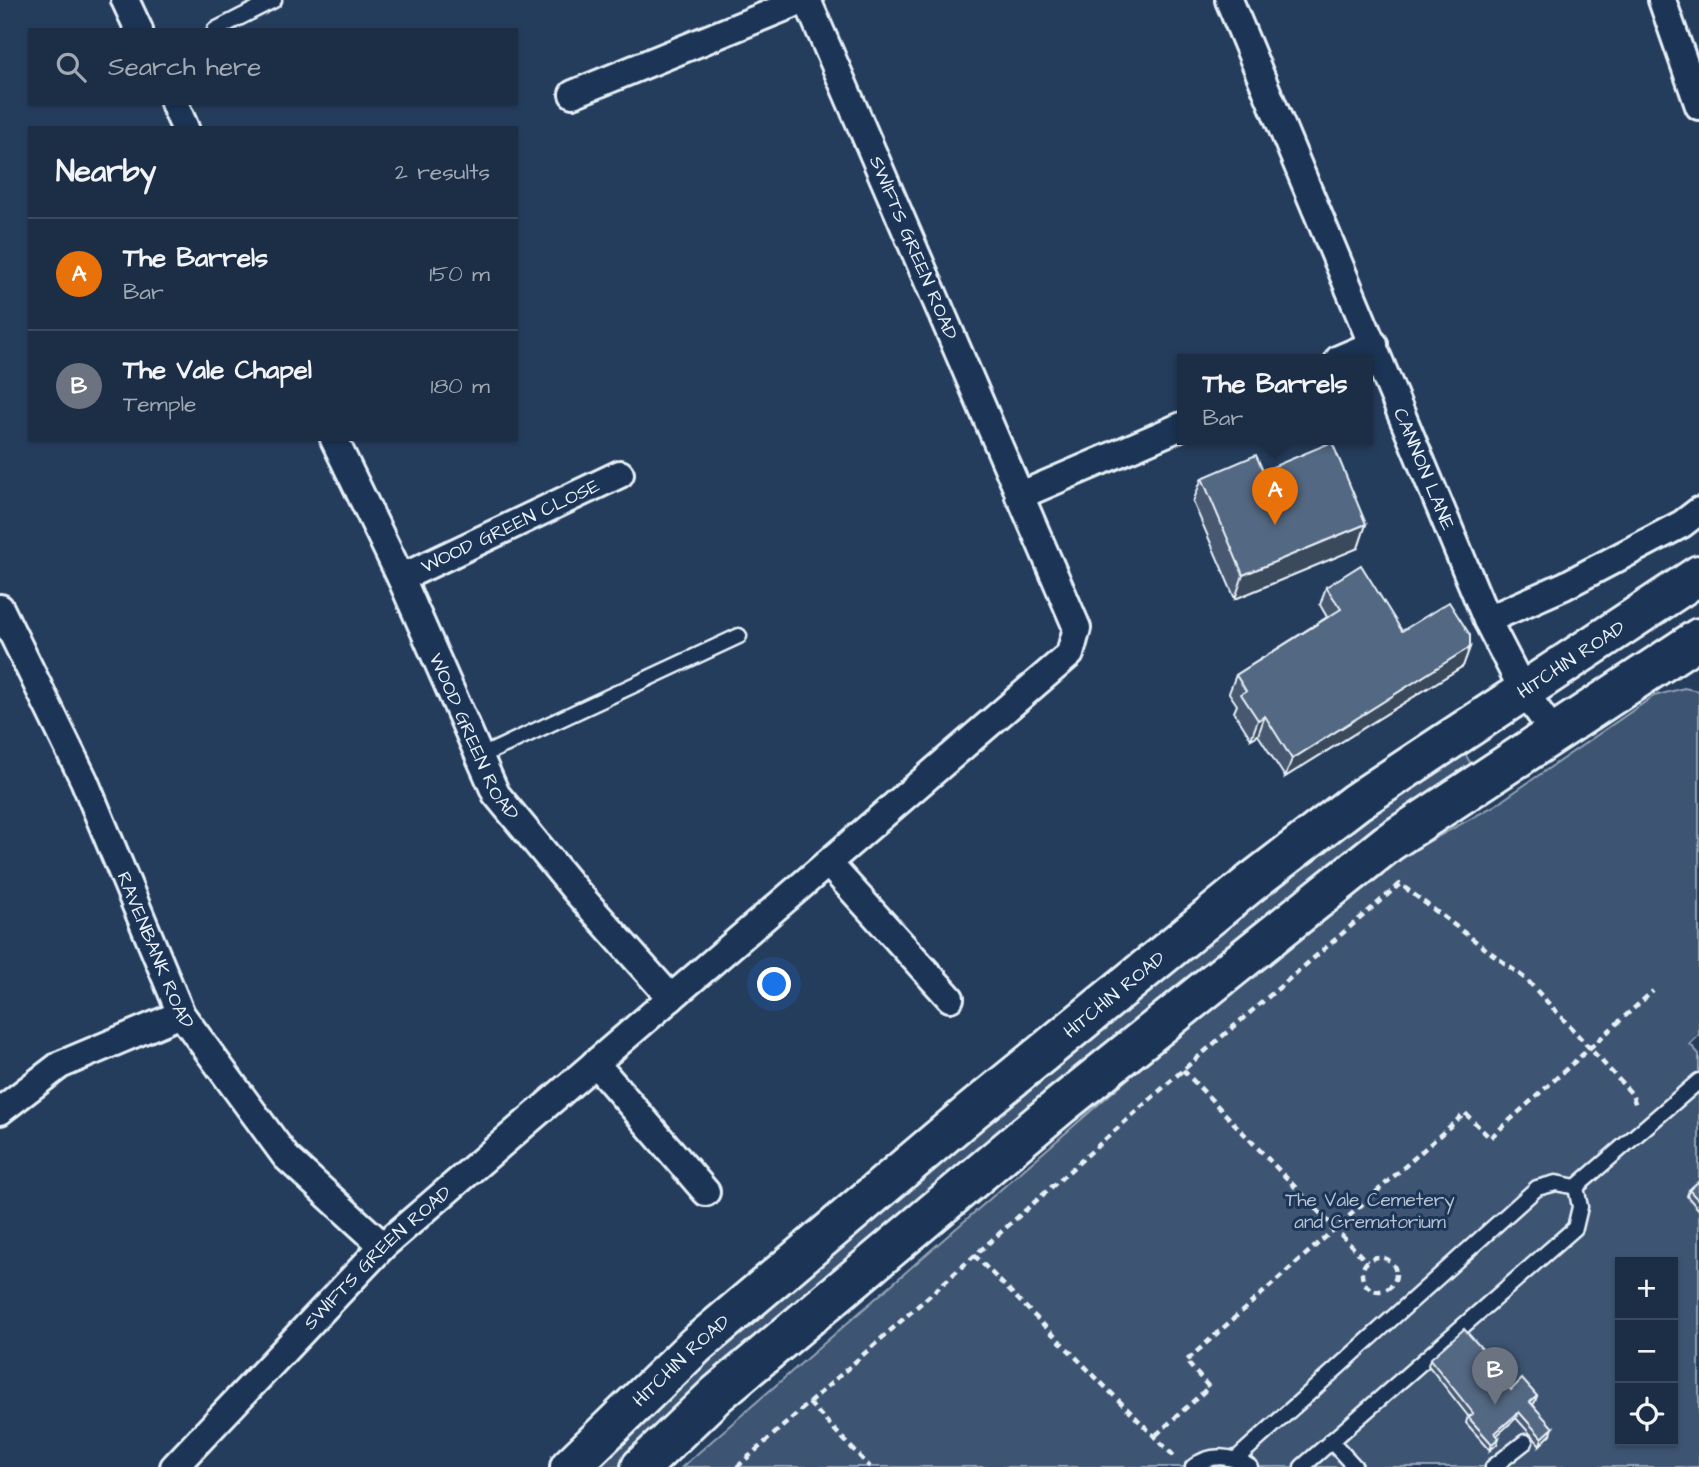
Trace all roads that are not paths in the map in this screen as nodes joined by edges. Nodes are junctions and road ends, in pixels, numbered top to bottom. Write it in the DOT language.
graph roads {
  1 [pos="125,0"];
  2 [pos="274,0"];
  3 [pos="805,0"];
  4 [pos="1229,0"];
  5 [pos="1662,0"];
  6 [pos="138,28"];
  7 [pos="219,28"];
  8 [pos="573,94"];
  9 [pos="175,105"];
  10 [pos="1699,106"];
  11 [pos="185,126"];
  12 [pos="1374,344"];
  13 [pos="1351,354"];
  14 [pos="1177,428"];
  15 [pos="335,441"];
  16 [pos="620,474"];
  17 [pos="1019,496"];
  18 [pos="1699,511"];
  19 [pos="401,578"];
  20 [pos="1697,583"];
  21 [pos="0,608"];
  22 [pos="1488,620"];
  23 [pos="738,636"];
  24 [pos="1699,638"];
  25 [pos="1523,690"];
  26 [pos="1554,733"];
  27 [pos="480,757"];
  28 [pos="828,863"];
  29 [pos="671,998"];
  30 [pos="950,998"];
  31 [pos="181,1014"];
  32 [pos="595,1063"];
  33 [pos="1699,1080"];
  34 [pos="0,1111"];
  35 [pos="1576,1187"];
  36 [pos="706,1192"];
  37 [pos="383,1246"];
  38 [pos="1331,1441"];
  39 [pos="1525,1442"];
  40 [pos="1236,1459"];
  41 [pos="174,1467"];
  42 [pos="570,1467"];
  43 [pos="641,1467"];
  44 [pos="1193,1467"];
  45 [pos="1250,1467"];
  46 [pos="1302,1467"];
  47 [pos="1355,1467"];
  48 [pos="1493,1467"];
  1 -- 6 [label="street"];
  2 -- 7 [label="lane"];
  3 -- 8 [label="street"];
  3 -- 17 [label="street, SWIFTS GREEN ROAD"];
  4 -- 12 [label="street, CANNON LANE"];
  5 -- 10 [label="street"];
  9 -- 11 [label="street"];
  12 -- 13 [label="street"];
  12 -- 22 [label="street, CANNON LANE"];
  14 -- 17 [label="street"];
  15 -- 19 [label="street, WOOD GREEN ROAD"];
  16 -- 19 [label="street, WOOD GREEN CLOSE"];
  17 -- 28 [label="street, SWIFTS GREEN ROAD"];
  18 -- 22 [label="street"];
  19 -- 27 [label="street, WOOD GREEN ROAD"];
  20 -- 25 [label="main road, HITCHIN ROAD"];
  21 -- 31 [label="street, RAVENBANK ROAD"];
  22 -- 25 [label="street, CANNON LANE"];
  23 -- 27 [label="lane"];
  24 -- 26 [label="main road"];
  25 -- 26 [label="street, CANNON LANE"];
  25 -- 42 [label="main road, HITCHIN ROAD"];
  26 -- 43 [label="main road"];
  27 -- 29 [label="street, WOOD GREEN ROAD"];
  28 -- 29 [label="street, SWIFTS GREEN ROAD"];
  28 -- 30 [label="street"];
  29 -- 32 [label="street, SWIFTS GREEN ROAD"];
  31 -- 34 [label="street"];
  31 -- 37 [label="street, RAVENBANK ROAD"];
  32 -- 36 [label="street"];
  32 -- 37 [label="street, SWIFTS GREEN ROAD"];
  33 -- 35 [label="lane"];
  35 -- 38 [label="lane"];
  35 -- 40 [label="lane"];
  37 -- 41 [label="street, SWIFTS GREEN ROAD"];
  38 -- 46 [label="lane"];
  38 -- 47 [label="lane"];
  39 -- 48 [label="lane"];
  40 -- 44 [label="lane"];
  40 -- 45 [label="lane"];
}
